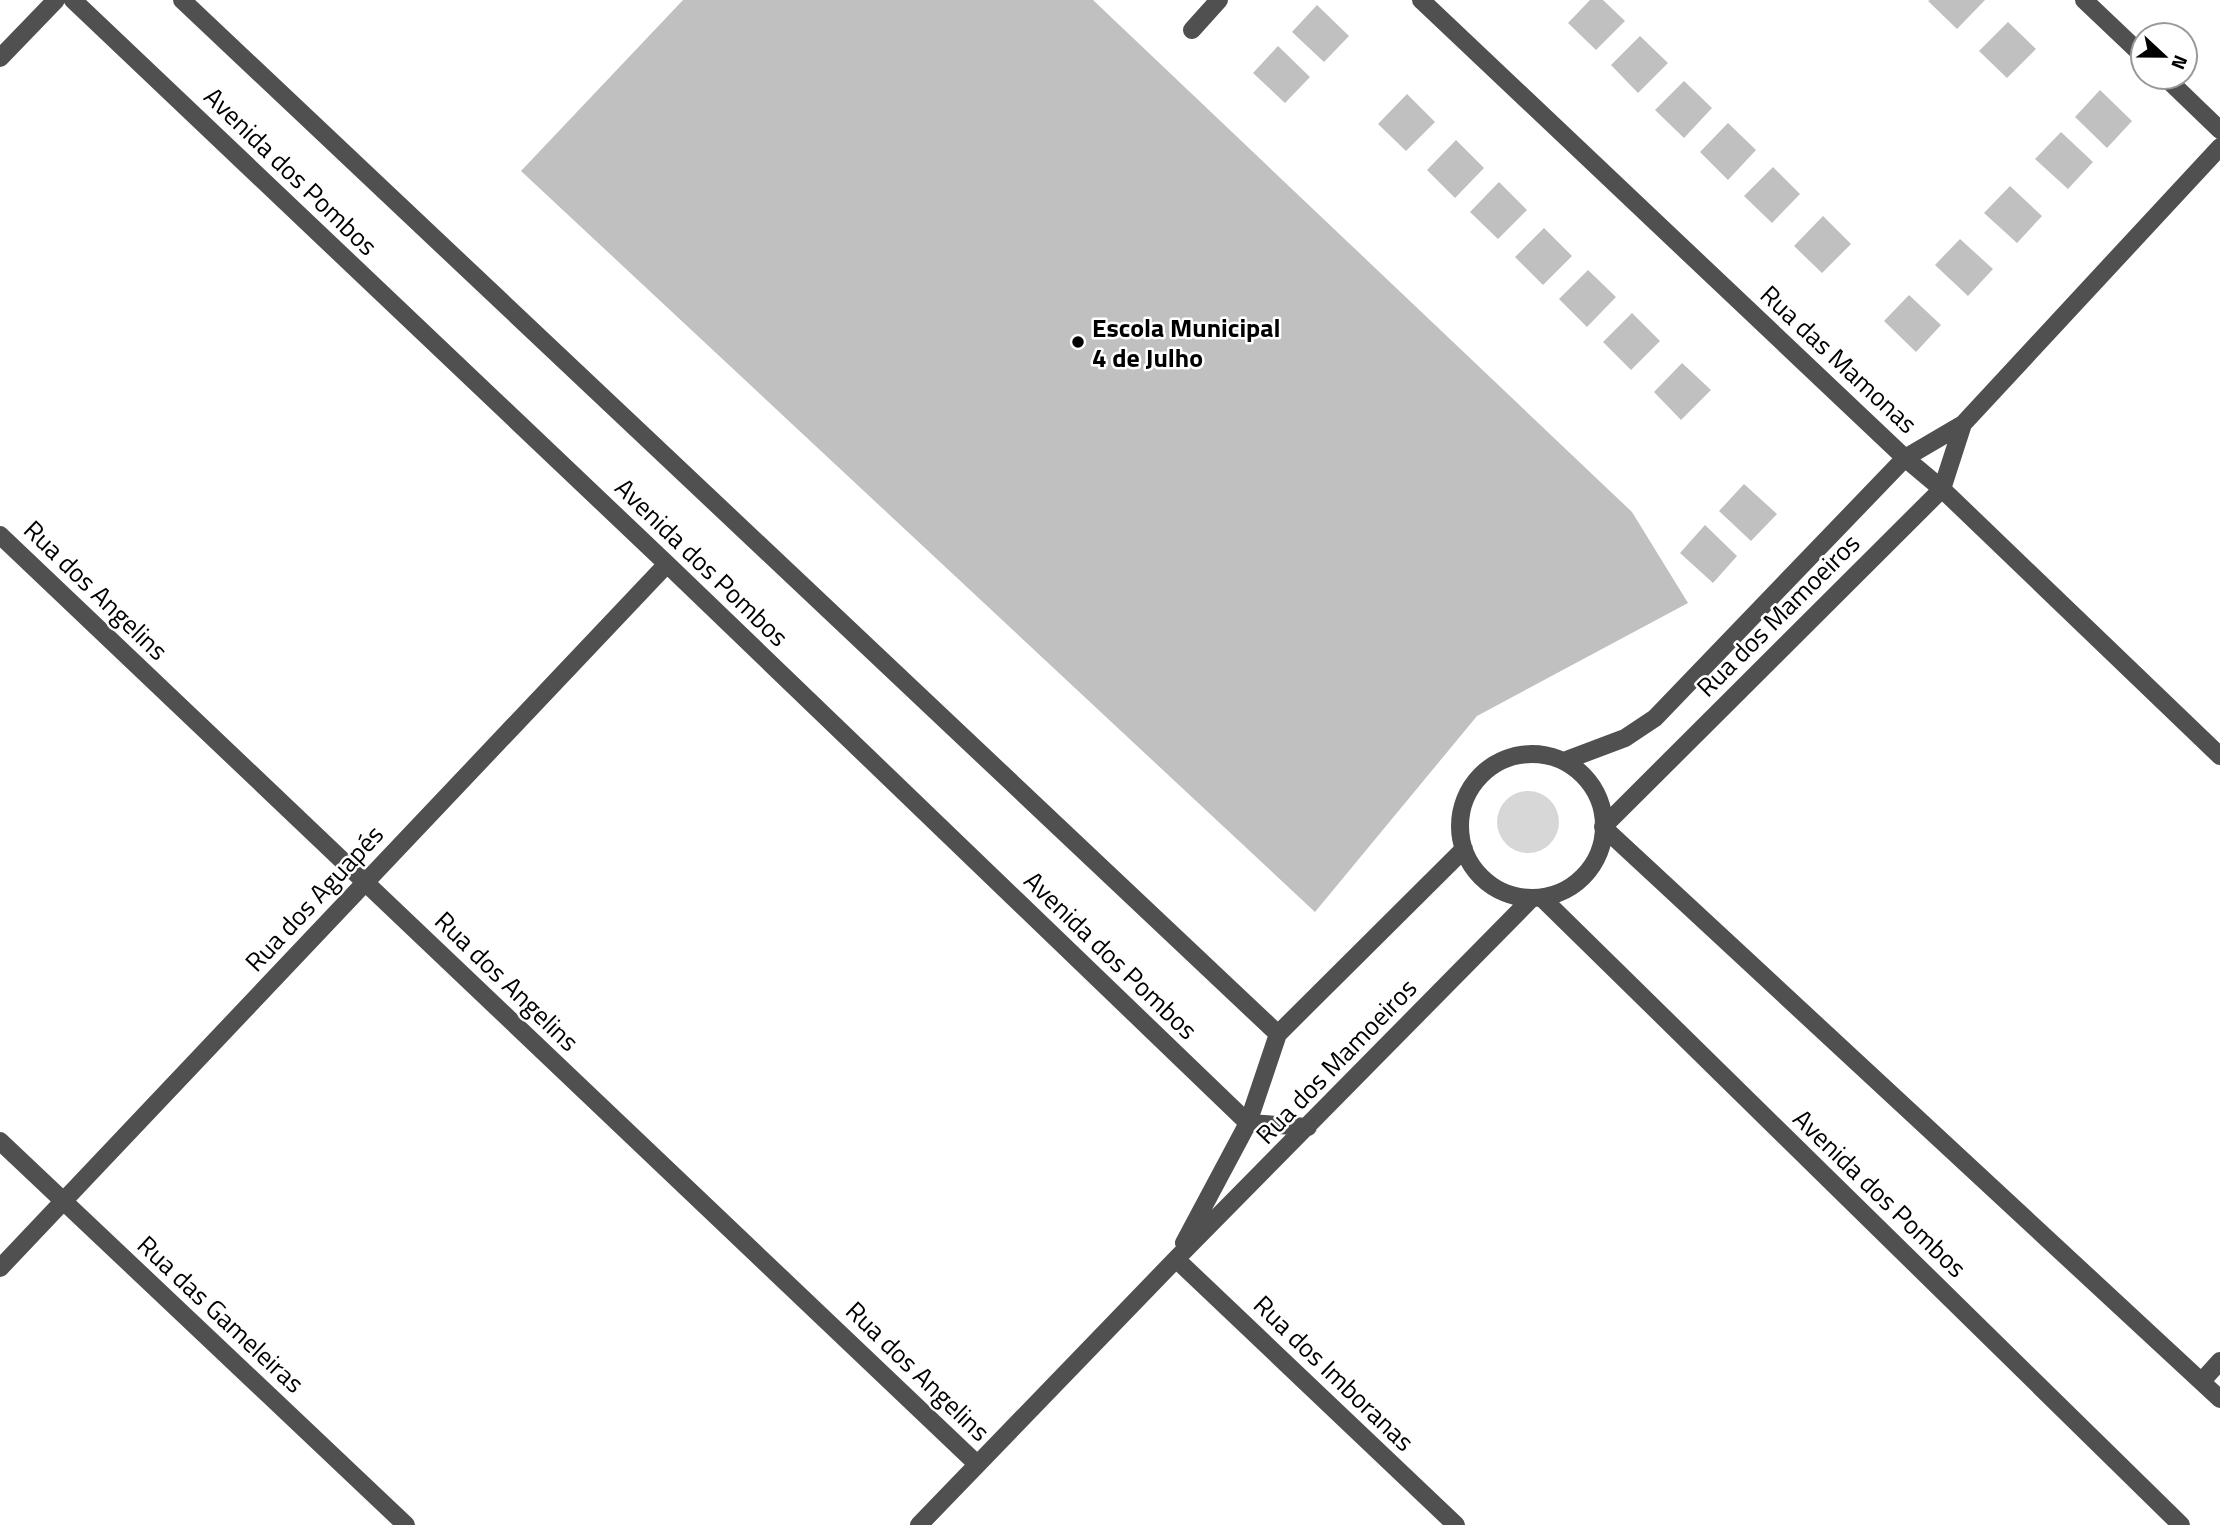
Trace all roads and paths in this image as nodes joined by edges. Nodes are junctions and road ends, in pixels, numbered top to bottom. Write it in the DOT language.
graph roads {
  1 [pos="56,0"];
  2 [pos="73,0"];
  3 [pos="182,0"];
  4 [pos="1219,0"];
  5 [pos="1421,0"];
  6 [pos="2084,0"];
  7 [pos="1192,30"];
  8 [pos="2129,43"];
  9 [pos="0,58"];
  10 [pos="2180,91"];
  11 [pos="2220,130"];
  12 [pos="2220,147"];
  13 [pos="1963,424"];
  14 [pos="1905,458"];
  15 [pos="1942,489"];
  16 [pos="0,535"];
  17 [pos="667,564"];
  18 [pos="2220,756"];
  19 [pos="1564,761"];
  20 [pos="1603,827"];
  21 [pos="1464,849"];
  22 [pos="365,882"];
  23 [pos="1537,898"];
  24 [pos="1278,1034"];
  25 [pos="1248,1123"];
  26 [pos="1308,1127"];
  27 [pos="0,1142"];
  28 [pos="63,1201"];
  29 [pos="1176,1259"];
  30 [pos="0,1268"];
  31 [pos="2220,1361"];
  32 [pos="2202,1381"];
  33 [pos="2220,1399"];
  34 [pos="977,1464"];
  35 [pos="405,1525"];
  36 [pos="919,1525"];
  37 [pos="1456,1525"];
  38 [pos="2181,1525"];
  1 -- 9 [label="street"];
  2 -- 17 [label="street, Avenida dos Pombos"];
  3 -- 24 [label="street, Avenida dos Pombos"];
  4 -- 7 [label="street"];
  5 -- 14 [label="street, Rua das Mamonas"];
  6 -- 8 [label="street"];
  10 -- 11 [label="street"];
  12 -- 13 [label="street, Rua dos Mamoeiros"];
  13 -- 14 [label="street, Rua dos Mamoeiros"];
  13 -- 15 [label="street, Rua dos Mamoeiros"];
  14 -- 15 [label="street, Rua das Mamonas"];
  14 -- 19 [label="street, Rua dos Mamoeiros"];
  15 -- 18 [label="street, Rua das Mamonas"];
  15 -- 20 [label="street, Rua dos Mamoeiros"];
  16 -- 22 [label="street, Rua dos Angelins"];
  17 -- 22 [label="street, Rua dos Aguapés"];
  17 -- 25 [label="street, Avenida dos Pombos"];
  19 -- 20 [label="street"];
  19 -- 21 [label="street"];
  20 -- 23 [label="street"];
  20 -- 32 [label="street"];
  21 -- 23 [label="street"];
  21 -- 24 [label="street, Rua dos Mamoeiros"];
  22 -- 28 [label="street, Rua dos Aguapés"];
  22 -- 34 [label="street, Rua dos Angelins"];
  23 -- 26 [label="street, Rua dos Mamoeiros"];
  23 -- 38 [label="street, Avenida dos Pombos"];
  24 -- 25 [label="street, Rua dos Mamoeiros"];
  25 -- 26 [label="street"];
  25 -- 29 [label="street, Rua dos Mamoeiros"];
  26 -- 29 [label="street, Rua dos Mamoeiros"];
  27 -- 28 [label="street, Rua das Gameleiras"];
  28 -- 30 [label="street, Rua dos Aguapés"];
  28 -- 35 [label="street, Rua das Gameleiras"];
  29 -- 34 [label="street, Rua dos Mamoeiros"];
  29 -- 37 [label="street, Rua dos Imboranas"];
  31 -- 32 [label="street"];
  32 -- 33 [label="street"];
  34 -- 36 [label="street, Rua dos Mamoeiros"];
}
